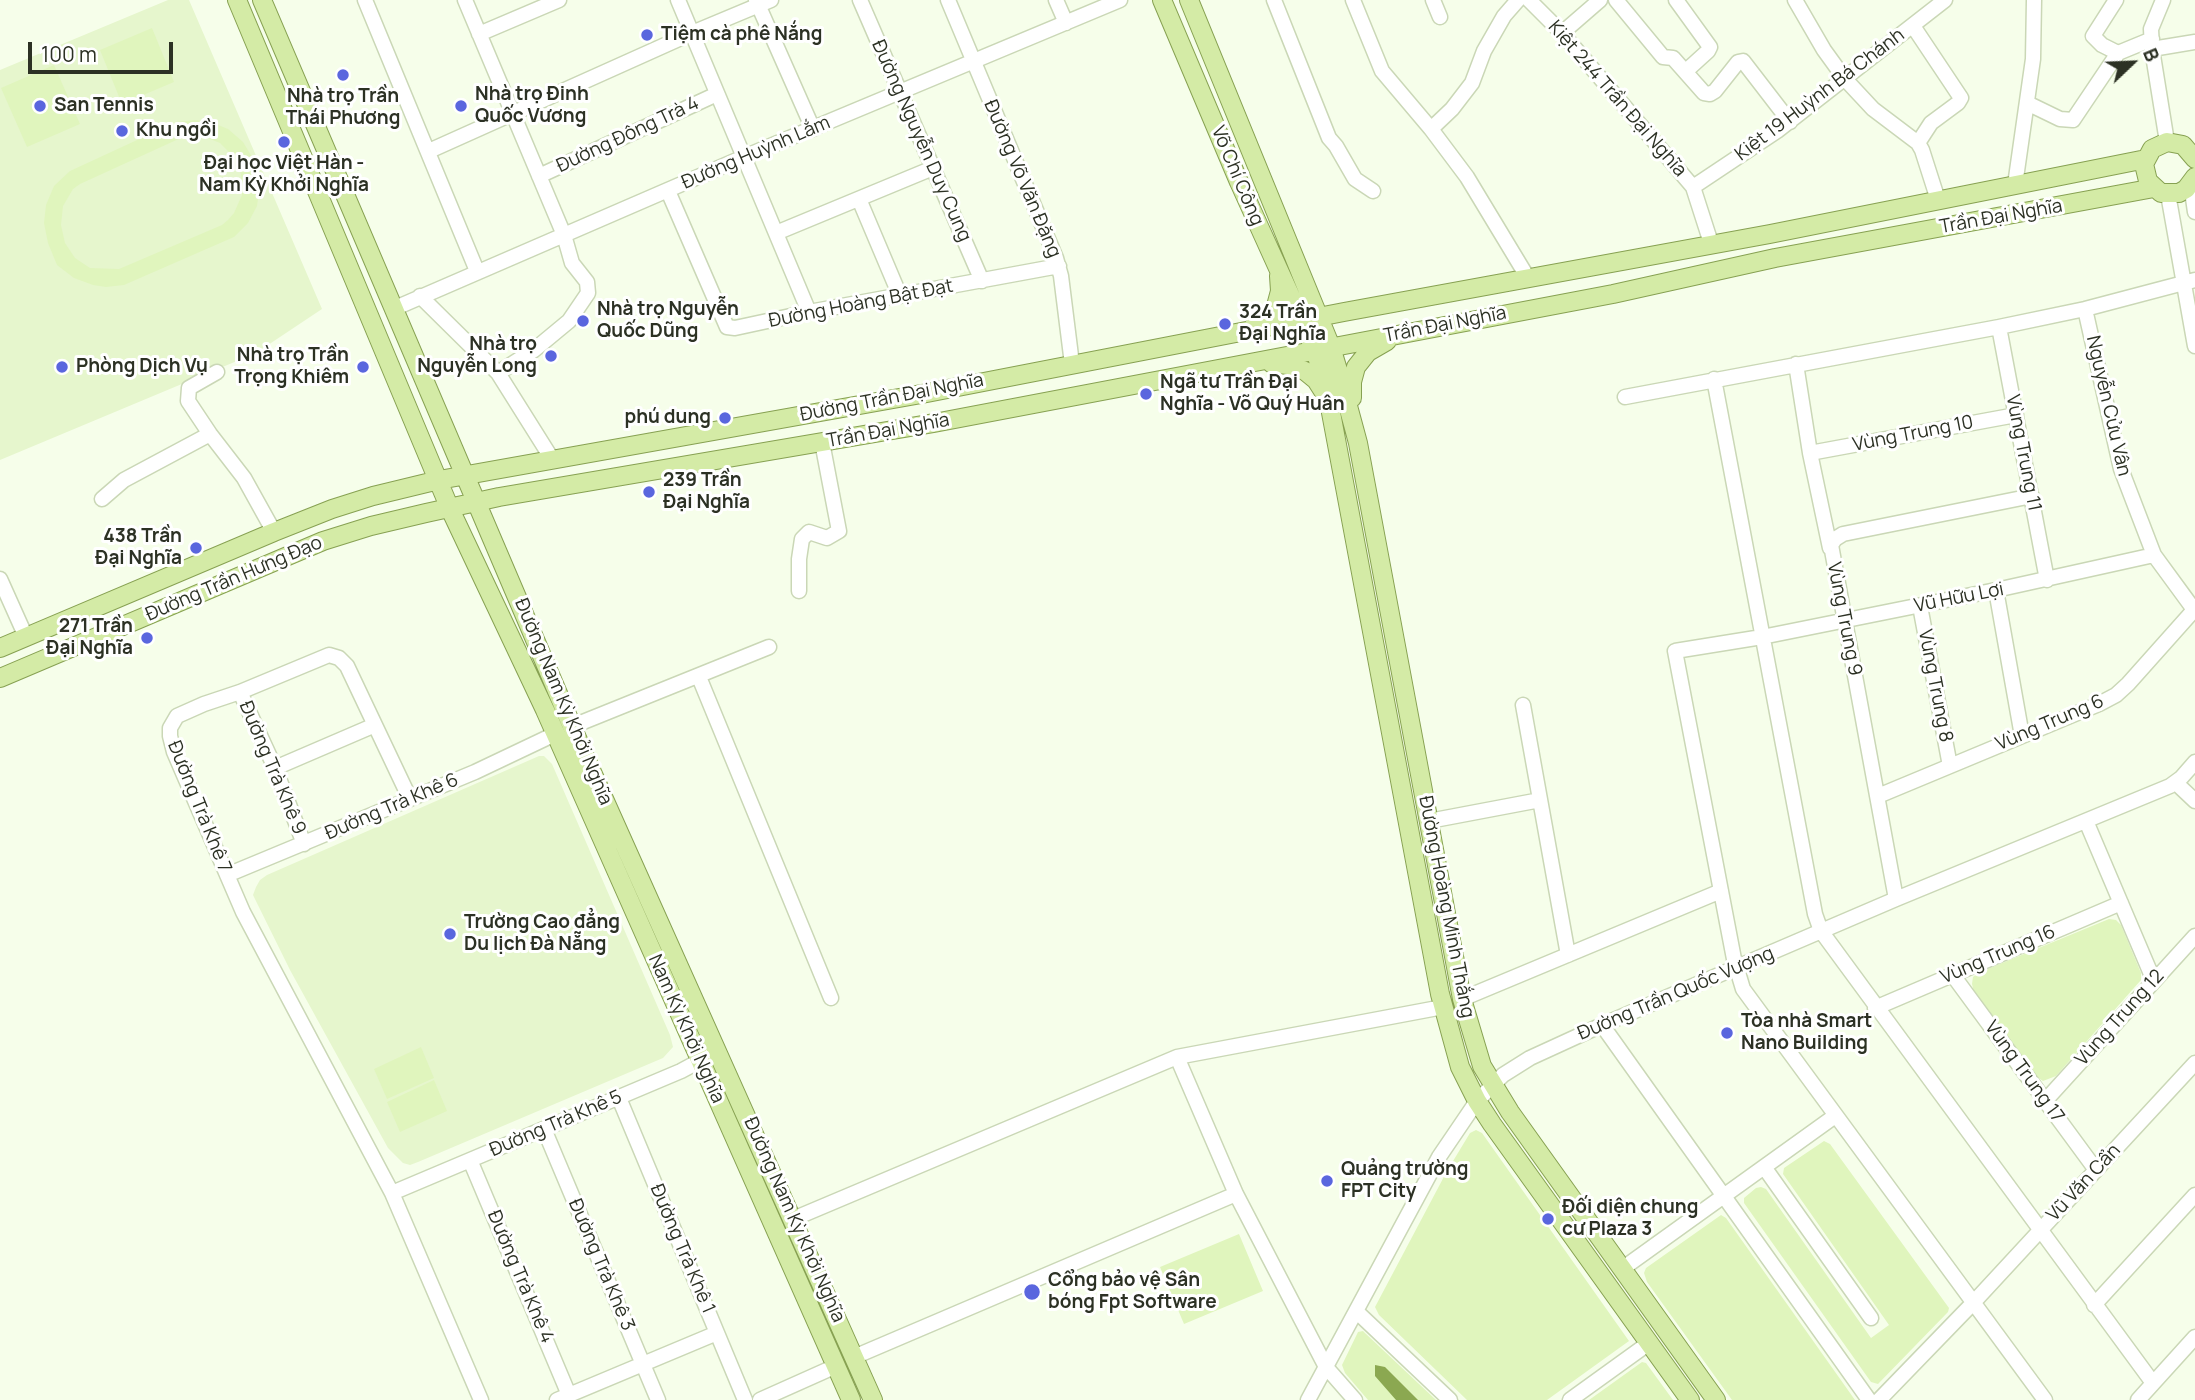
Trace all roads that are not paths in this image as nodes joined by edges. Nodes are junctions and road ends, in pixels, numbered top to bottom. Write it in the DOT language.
graph roads {
  1 [pos="237,0"];
  2 [pos="262,0"];
  3 [pos="365,0"];
  4 [pos="465,0"];
  5 [pos="559,0"];
  6 [pos="678,0"];
  7 [pos="860,0"];
  8 [pos="948,0"];
  9 [pos="1056,0"];
  10 [pos="1120,0"];
  11 [pos="1163,0"];
  12 [pos="1189,0"];
  13 [pos="1273,0"];
  14 [pos="1353,0"];
  15 [pos="1433,0"];
  16 [pos="1518,0"];
  17 [pos="1530,0"];
  18 [pos="1600,0"];
  19 [pos="1616,0"];
  20 [pos="1676,0"];
  21 [pos="1796,0"];
  22 [pos="1945,0"];
  23 [pos="2034,0"];
  24 [pos="2116,0"];
  25 [pos="2163,0"];
  26 [pos="762,2"];
  27 [pos="1440,18"];
  28 [pos="1066,23"];
  29 [pos="1913,26"];
  30 [pos="692,33"];
  31 [pos="1562,33"];
  32 [pos="479,34"];
  33 [pos="2195,42"];
  34 [pos="2152,44"];
  35 [pos="2118,53"];
  36 [pos="974,62"];
  37 [pos="1686,71"];
  38 [pos="1845,79"];
  39 [pos="900,93"];
  40 [pos="717,94"];
  41 [pos="2027,103"];
  42 [pos="513,113"];
  43 [pos="1790,122"];
  44 [pos="1431,129"];
  45 [pos="813,130"];
  46 [pos="2167,142"];
  47 [pos="1918,144"];
  48 [pos="429,151"];
  49 [pos="2193,152"];
  50 [pos="744,157"];
  51 [pos="2146,159"];
  52 [pos="933,168"];
  53 [pos="539,176"];
  54 [pos="2194,179"];
  55 [pos="2015,185"];
  56 [pos="1693,187"];
  57 [pos="668,191"];
  58 [pos="1373,191"];
  59 [pos="2161,191"];
  60 [pos="859,199"];
  61 [pos="1938,200"];
  62 [pos="2195,212"];
  63 [pos="776,233"];
  64 [pos="1770,234"];
  65 [pos="564,235"];
  66 [pos="1711,243"];
  67 [pos="1775,258"];
  68 [pos="1276,265"];
  69 [pos="1059,266"];
  70 [pos="477,271"];
  71 [pos="1528,278"];
  72 [pos="982,281"];
  73 [pos="2189,282"];
  74 [pos="420,296"];
  75 [pos="900,296"];
  76 [pos="393,309"];
  77 [pos="2085,309"];
  78 [pos="809,312"];
  79 [pos="1344,312"];
  80 [pos="1310,318"];
  81 [pos="1998,327"];
  82 [pos="1245,331"];
  83 [pos="1410,332"];
  84 [pos="2195,346"];
  85 [pos="1323,349"];
  86 [pos="1257,362"];
  87 [pos="1072,364"];
  88 [pos="1796,364"];
  89 [pos="217,372"];
  90 [pos="498,373"];
  91 [pos="1714,379"];
  92 [pos="927,393"];
  93 [pos="1625,397"];
  94 [pos="1331,408"];
  95 [pos="2016,415"];
  96 [pos="934,423"];
  97 [pos="210,434"];
  98 [pos="822,442"];
  99 [pos="1358,443"];
  100 [pos="1810,453"];
  101 [pos="552,459"];
  102 [pos="464,475"];
  103 [pos="439,480"];
  104 [pos="2032,496"];
  105 [pos="102,499"];
  106 [pos="476,503"];
  107 [pos="450,509"];
  108 [pos="274,532"];
  109 [pos="1830,548"];
  110 [pos="2154,555"];
  111 [pos="0,579"];
  112 [pos="2047,580"];
  113 [pos="1996,590"];
  114 [pos="799,591"];
  115 [pos="113,601"];
  116 [pos="1920,606"];
  117 [pos="2195,610"];
  118 [pos="1844,620"];
  119 [pos="124,625"];
  120 [pos="26,637"];
  121 [pos="1762,637"];
  122 [pos="769,647"];
  123 [pos="0,648"];
  124 [pos="699,677"];
  125 [pos="0,678"];
  126 [pos="240,692"];
  127 [pos="1523,705"];
  128 [pos="375,725"];
  129 [pos="573,726"];
  130 [pos="555,734"];
  131 [pos="2022,736"];
  132 [pos="2195,762"];
  133 [pos="1950,766"];
  134 [pos="275,768"];
  135 [pos="2176,783"];
  136 [pos="1878,796"];
  137 [pos="410,799"];
  138 [pos="1540,800"];
  139 [pos="2195,801"];
  140 [pos="1429,821"];
  141 [pos="2086,821"];
  142 [pos="1409,825"];
  143 [pos="304,844"];
  144 [pos="227,875"];
  145 [pos="1721,891"];
  146 [pos="1896,900"];
  147 [pos="2121,903"];
  148 [pos="1821,931"];
  149 [pos="2195,936"];
  150 [pos="1568,955"];
  151 [pos="1736,969"];
  152 [pos="1952,974"];
  153 [pos="2154,981"];
  154 [pos="831,998"];
  155 [pos="1462,999"];
  156 [pos="1443,1007"];
  157 [pos="1875,1008"];
  158 [pos="1602,1025"];
  159 [pos="718,1051"];
  160 [pos="1177,1057"];
  161 [pos="700,1060"];
  162 [pos="2195,1063"];
  163 [pos="1492,1085"];
  164 [pos="619,1098"];
  165 [pos="1477,1101"];
  166 [pos="2045,1101"];
  167 [pos="1835,1116"];
  168 [pos="544,1129"];
  169 [pos="470,1160"];
  170 [pos="1764,1167"];
  171 [pos="2096,1170"];
  172 [pos="392,1193"];
  173 [pos="1236,1194"];
  174 [pos="2195,1195"];
  175 [pos="1724,1196"];
  176 [pos="793,1219"];
  177 [pos="2039,1231"];
  178 [pos="1622,1269"];
  179 [pos="1605,1281"];
  180 [pos="1973,1303"];
  181 [pos="2094,1305"];
  182 [pos="1356,1311"];
  183 [pos="1871,1318"];
  184 [pos="717,1333"];
  185 [pos="2195,1337"];
  186 [pos="1649,1343"];
  187 [pos="854,1357"];
  188 [pos="642,1364"];
  189 [pos="836,1366"];
  190 [pos="1326,1367"];
  191 [pos="2153,1383"];
  192 [pos="563,1397"];
  193 [pos="766,1399"];
  194 [pos="481,1400"];
  195 [pos="658,1400"];
  196 [pos="745,1400"];
  197 [pos="851,1400"];
  198 [pos="873,1400"];
  199 [pos="1308,1400"];
  200 [pos="1355,1400"];
  201 [pos="1450,1400"];
  202 [pos="1570,1400"];
  203 [pos="1689,1400"];
  204 [pos="1716,1400"];
  205 [pos="1869,1400"];
  206 [pos="1880,1400"];
  207 [pos="2045,1400"];
  208 [pos="2138,1400"];
  1 -- 103 [label="main road, Đường Nam Kỳ Khởi Nghĩa"];
  2 -- 76 [label="main road, Đường Nam Kỳ Khởi Nghĩa"];
  3 -- 48 [label="street"];
  4 -- 32 [label="street"];
  5 -- 32 [label="street"];
  6 -- 30 [label="street"];
  7 -- 39 [label="street, Đường Nguyễn Duy Cung"];
  8 -- 36 [label="street, Đường Võ Văn Đặng"];
  9 -- 28 [label="street"];
  10 -- 28 [label="street, Đường Huỳnh Lắm"];
  11 -- 68 [label="main road, Võ Chí Công"];
  12 -- 80 [label="main road, Võ Chí Công"];
  13 -- 58 [label="street"];
  14 -- 44 [label="street"];
  15 -- 27 [label="street"];
  16 -- 44 [label="street"];
  17 -- 31 [label="street, Kiệt 244 Trần Đại Nghĩa"];
  18 -- 31 [label="street"];
  19 -- 37 [label="street"];
  20 -- 37 [label="street"];
  21 -- 38 [label="street"];
  22 -- 29 [label="street, Kiệt 19 Huỳnh Bá Chánh"];
  23 -- 41 [label="street"];
  24 -- 35 [label="street"];
  25 -- 34 [label="street"];
  26 -- 30 [label="street"];
  26 -- 45 [label="street"];
  28 -- 36 [label="street, Đường Huỳnh Lắm"];
  29 -- 38 [label="street, Kiệt 19 Huỳnh Bá Chánh"];
  29 -- 47 [label="street"];
  30 -- 40 [label="street"];
  30 -- 42 [label="street"];
  31 -- 56 [label="street, Kiệt 244 Trần Đại Nghĩa"];
  32 -- 42 [label="street"];
  33 -- 34 [label="street"];
  34 -- 35 [label="street"];
  34 -- 46 [label="street"];
  35 -- 41 [label="street"];
  36 -- 39 [label="street, Đường Huỳnh Lắm"];
  36 -- 69 [label="street, Đường Võ Văn Đặng"];
  37 -- 43 [label="street"];
  38 -- 43 [label="street, Kiệt 19 Huỳnh Bá Chánh"];
  38 -- 47 [label="street"];
  39 -- 45 [label="street, Đường Huỳnh Lắm"];
  39 -- 52 [label="street, Đường Nguyễn Duy Cung"];
  40 -- 50 [label="street"];
  40 -- 53 [label="street, Đường Đông Trà 4"];
  41 -- 55 [label="street"];
  42 -- 48 [label="street"];
  42 -- 53 [label="street"];
  43 -- 56 [label="street, Kiệt 19 Huỳnh Bá Chánh"];
  44 -- 71 [label="street"];
  45 -- 50 [label="street, Đường Huỳnh Lắm"];
  46 -- 49 [label="main road"];
  46 -- 51 [label="main road"];
  47 -- 61 [label="street"];
  48 -- 70 [label="street"];
  50 -- 57 [label="street, Đường Huỳnh Lắm"];
  50 -- 63 [label="street"];
  51 -- 55 [label="main road, Trần Đại Nghĩa"];
  51 -- 59 [label="main road"];
  52 -- 60 [label="street"];
  52 -- 72 [label="street, Đường Nguyễn Duy Cung"];
  53 -- 65 [label="street"];
  54 -- 59 [label="main road, Trần Đại Nghĩa"];
  54 -- 62 [label="street"];
  55 -- 61 [label="main road, Trần Đại Nghĩa"];
  56 -- 66 [label="street, Kiệt 244 Trần Đại Nghĩa"];
  57 -- 65 [label="street, Đường Huỳnh Lắm"];
  57 -- 78 [label="street, Đường Hoàng Bật Đạt"];
  59 -- 67 [label="main road, Trần Đại Nghĩa"];
  59 -- 73 [label="street"];
  60 -- 63 [label="street"];
  60 -- 75 [label="street"];
  61 -- 64 [label="main road, Trần Đại Nghĩa"];
  63 -- 78 [label="street"];
  64 -- 66 [label="main road, Trần Đại Nghĩa"];
  64 -- 67 [label="main road"];
  65 -- 70 [label="street, Đường Huỳnh Lắm"];
  65 -- 90 [label="street"];
  66 -- 71 [label="main road, Trần Đại Nghĩa"];
  67 -- 83 [label="main road, Trần Đại Nghĩa"];
  68 -- 80 [label="main road, Võ Chí Công"];
  68 -- 82 [label="main road"];
  69 -- 72 [label="street, Đường Hoàng Bật Đạt"];
  69 -- 87 [label="street, Đường Võ Văn Đặng"];
  70 -- 74 [label="street, Đường Huỳnh Lắm"];
  71 -- 79 [label="main road, Trần Đại Nghĩa"];
  72 -- 75 [label="street, Đường Hoàng Bật Đạt"];
  73 -- 77 [label="street"];
  73 -- 84 [label="street"];
  74 -- 76 [label="street, Đường Huỳnh Lắm"];
  74 -- 90 [label="street"];
  75 -- 78 [label="street, Đường Hoàng Bật Đạt"];
  76 -- 102 [label="main road, Đường Nam Kỳ Khởi Nghĩa"];
  77 -- 81 [label="street"];
  77 -- 110 [label="street, Nguyễn Cửu Vân"];
  79 -- 80 [label="main road, Đường Trần Đại Nghĩa"];
  80 -- 82 [label="main road, Đường Trần Đại Nghĩa"];
  80 -- 85 [label="main road, Võ Chí Công"];
  81 -- 88 [label="street"];
  81 -- 95 [label="street, Vùng Trung 11"];
  82 -- 87 [label="main road, Đường Trần Đại Nghĩa"];
  83 -- 85 [label="main road, Trần Đại Nghĩa"];
  83 -- 99 [label="main road"];
  85 -- 86 [label="main road, Trần Đại Nghĩa"];
  85 -- 94 [label="main road, Đường Hoàng Minh Thắng"];
  85 -- 99 [label="main road, Đường Hoàng Minh Thắng"];
  86 -- 94 [label="main road"];
  86 -- 96 [label="main road, Trần Đại Nghĩa"];
  87 -- 92 [label="main road, Đường Trần Đại Nghĩa"];
  88 -- 91 [label="street"];
  88 -- 100 [label="street"];
  89 -- 97 [label="street"];
  90 -- 101 [label="street"];
  91 -- 93 [label="street"];
  91 -- 121 [label="street"];
  92 -- 96 [label="main road"];
  92 -- 101 [label="main road, Đường Trần Đại Nghĩa"];
  94 -- 142 [label="main road, Đường Hoàng Minh Thắng"];
  95 -- 100 [label="street, Vùng Trung 10"];
  95 -- 104 [label="street, Vùng Trung 11"];
  96 -- 98 [label="main road, Trần Đại Nghĩa"];
  97 -- 105 [label="street"];
  97 -- 108 [label="street"];
  98 -- 106 [label="main road, Trần Đại Nghĩa"];
  98 -- 114 [label="street"];
  99 -- 140 [label="main road, Đường Hoàng Minh Thắng"];
  100 -- 109 [label="street"];
  101 -- 102 [label="main road, Đường Trần Đại Nghĩa"];
  102 -- 103 [label="main road, Đường Trần Đại Nghĩa"];
  102 -- 106 [label="main road, Đường Nam Kỳ Khởi Nghĩa"];
  103 -- 107 [label="main road, Đường Nam Kỳ Khởi Nghĩa"];
  103 -- 108 [label="main road, Đường Trần Hưng Đạo"];
  104 -- 109 [label="street, Vùng Trung 9"];
  104 -- 112 [label="street, Vùng Trung 11"];
  106 -- 107 [label="main road, Đường Trần Hưng Đạo"];
  106 -- 129 [label="main road, Đường Nam Kỳ Khởi Nghĩa"];
  107 -- 119 [label="main road, Đường Trần Hưng Đạo"];
  107 -- 130 [label="main road, Đường Nam Kỳ Khởi Nghĩa"];
  108 -- 115 [label="main road, Đường Trần Hưng Đạo"];
  109 -- 118 [label="street, Vùng Trung 9"];
  110 -- 112 [label="street, Vũ Hữu Lợi"];
  110 -- 117 [label="street, Nguyễn Cửu Vân"];
  111 -- 120 [label="street"];
  112 -- 113 [label="street, Vũ Hữu Lợi"];
  113 -- 116 [label="street, Vũ Hữu Lợi"];
  113 -- 131 [label="street"];
  115 -- 119 [label="main road"];
  115 -- 120 [label="main road, Đường Trần Hưng Đạo"];
  116 -- 118 [label="street, Vũ Hữu Lợi"];
  116 -- 133 [label="street, Vùng Trung 8"];
  117 -- 131 [label="street, Vùng Trung 6"];
  118 -- 121 [label="street, Vũ Hữu Lợi"];
  118 -- 136 [label="street, Vùng Trung 9"];
  119 -- 125 [label="main road, Đường Trần Hưng Đạo"];
  120 -- 123 [label="main road, Đường Trần Hưng Đạo"];
  121 -- 145 [label="street, Vũ Hữu Lợi"];
  121 -- 148 [label="street"];
  122 -- 124 [label="street"];
  124 -- 129 [label="street"];
  124 -- 154 [label="street"];
  126 -- 128 [label="street, Đường Trà Khê 7"];
  126 -- 134 [label="street, Đường Trà Khê 9"];
  126 -- 144 [label="street, Đường Trà Khê 7"];
  127 -- 138 [label="street"];
  128 -- 134 [label="street"];
  128 -- 137 [label="street, Đường Trà Khê 7"];
  129 -- 130 [label="main road"];
  129 -- 159 [label="main road, Đường Nam Kỳ Khởi Nghĩa"];
  130 -- 137 [label="street, Đường Trà Khê 6"];
  130 -- 161 [label="main road, Nam Kỳ Khởi Nghĩa"];
  131 -- 133 [label="street, Vùng Trung 6"];
  132 -- 135 [label="street, Đường Trần Quốc Vượng"];
  133 -- 136 [label="street, Vùng Trung 6"];
  134 -- 143 [label="street, Đường Trà Khê 9"];
  135 -- 139 [label="street"];
  135 -- 141 [label="street, Đường Trần Quốc Vượng"];
  136 -- 146 [label="street, Vùng Trung 9"];
  137 -- 143 [label="street, Đường Trà Khê 6"];
  138 -- 140 [label="street"];
  138 -- 150 [label="street"];
  140 -- 142 [label="main road"];
  140 -- 155 [label="main road, Đường Hoàng Minh Thắng"];
  141 -- 146 [label="street, Đường Trần Quốc Vượng"];
  141 -- 147 [label="street"];
  142 -- 156 [label="main road, Đường Hoàng Minh Thắng"];
  143 -- 144 [label="street, Đường Trà Khê 6"];
  144 -- 172 [label="street, Đường Trà Khê 7"];
  145 -- 150 [label="street"];
  145 -- 151 [label="street"];
  146 -- 148 [label="street, Đường Trần Quốc Vượng"];
  147 -- 152 [label="street, Vùng Trung 16"];
  147 -- 153 [label="street"];
  148 -- 151 [label="street, Đường Trần Quốc Vượng"];
  148 -- 157 [label="street"];
  149 -- 153 [label="street, Vùng Trung 12"];
  150 -- 155 [label="street"];
  151 -- 158 [label="street, Đường Trần Quốc Vượng"];
  151 -- 167 [label="street"];
  152 -- 157 [label="street, Vùng Trung 16"];
  152 -- 166 [label="street, Vùng Trung 17"];
  153 -- 166 [label="street, Vùng Trung 12"];
  155 -- 163 [label="main road, Đường Hoàng Minh Thắng"];
  156 -- 160 [label="street"];
  156 -- 165 [label="main road, Đường Hoàng Minh Thắng"];
  157 -- 177 [label="street"];
  158 -- 163 [label="street, Đường Trần Quốc Vượng"];
  158 -- 175 [label="street"];
  159 -- 161 [label="street, Đường Trà Khê 5"];
  159 -- 176 [label="main road, Đường Nam Kỳ Khởi Nghĩa"];
  160 -- 173 [label="street"];
  160 -- 176 [label="street"];
  161 -- 164 [label="street, Đường Trà Khê 5"];
  161 -- 189 [label="main road, Nam Kỳ Khởi Nghĩa"];
  162 -- 171 [label="street, Vũ Văn Cẩn"];
  163 -- 165 [label="street, Đường Trần Quốc Vượng"];
  163 -- 178 [label="main road, Đường Hoàng Minh Thắng"];
  164 -- 168 [label="street, Đường Trà Khê 5"];
  164 -- 184 [label="street, Đường Trà Khê 1"];
  165 -- 179 [label="main road, Đường Hoàng Minh Thắng"];
  165 -- 182 [label="street, Đường Trần Quốc Vượng"];
  166 -- 171 [label="street, Vùng Trung 17"];
  167 -- 170 [label="street"];
  167 -- 180 [label="street"];
  168 -- 169 [label="street, Đường Trà Khê 5"];
  168 -- 188 [label="street, Đường Trà Khê 3"];
  169 -- 172 [label="street, Đường Trà Khê 5"];
  169 -- 192 [label="street, Đường Trà Khê 4"];
  170 -- 175 [label="street"];
  170 -- 183 [label="street"];
  171 -- 177 [label="street, Vũ Văn Cẩn"];
  172 -- 194 [label="street, Đường Trà Khê 7"];
  173 -- 187 [label="street"];
  173 -- 190 [label="street"];
  174 -- 181 [label="street"];
  175 -- 178 [label="street"];
  175 -- 205 [label="street"];
  176 -- 187 [label="main road, Đường Nam Kỳ Khởi Nghĩa"];
  177 -- 180 [label="street, Vũ Văn Cẩn"];
  177 -- 181 [label="street"];
  178 -- 179 [label="main road"];
  178 -- 204 [label="main road, Đường Hoàng Minh Thắng"];
  179 -- 186 [label="main road, Đường Hoàng Minh Thắng"];
  180 -- 206 [label="street, Vũ Văn Cẩn"];
  180 -- 207 [label="street"];
  181 -- 191 [label="street"];
  182 -- 190 [label="street, Đường Trần Quốc Vượng"];
  182 -- 201 [label="street"];
  184 -- 188 [label="street"];
  184 -- 196 [label="street, Đường Trà Khê 1"];
  185 -- 191 [label="street"];
  186 -- 202 [label="street"];
  186 -- 203 [label="main road, Đường Hoàng Minh Thắng"];
  187 -- 198 [label="main road, Đường Nam Kỳ Khởi Nghĩa"];
  188 -- 192 [label="street"];
  188 -- 195 [label="street, Đường Trà Khê 3"];
  189 -- 193 [label="street"];
  189 -- 197 [label="main road, Nam Kỳ Khởi Nghĩa"];
  190 -- 199 [label="street, Đường Trần Quốc Vượng"];
  190 -- 200 [label="street"];
  191 -- 208 [label="street"];
}
